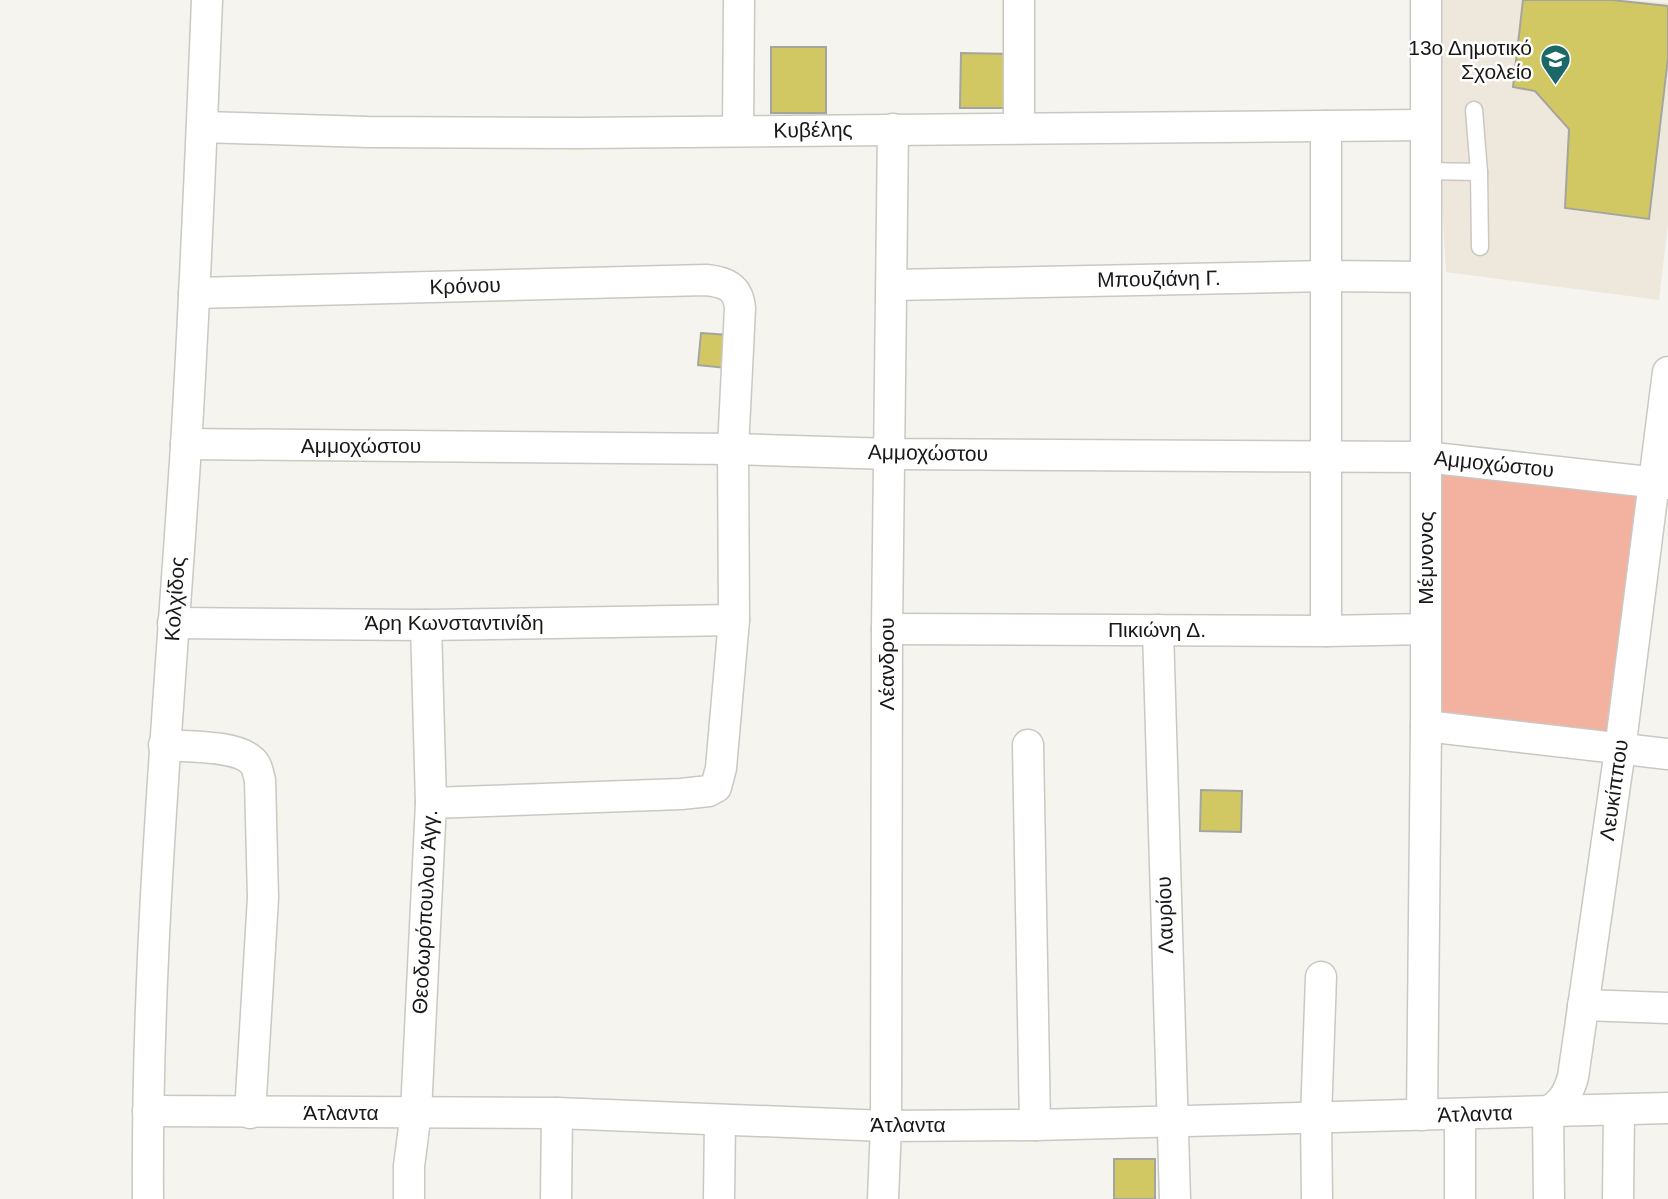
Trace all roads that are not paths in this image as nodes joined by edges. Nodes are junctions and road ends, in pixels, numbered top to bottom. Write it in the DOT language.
graph roads {
  1 [pos="207,0"];
  2 [pos="739,0"];
  3 [pos="1019,0"];
  4 [pos="1426,0"];
  5 [pos="1474,110"];
  6 [pos="1425,125"];
  7 [pos="1326,126"];
  8 [pos="202,127"];
  9 [pos="1019,128"];
  10 [pos="893,129"];
  11 [pos="738,131"];
  12 [pos="1425,171"];
  13 [pos="1479,172"];
  14 [pos="1480,247"];
  15 [pos="1327,276"];
  16 [pos="1425,276"];
  17 [pos="893,285"];
  18 [pos="194,293"];
  19 [pos="1668,372"];
  20 [pos="186,444"];
  21 [pos="733,449"];
  22 [pos="890,454"];
  23 [pos="1325,455"];
  24 [pos="1425,457"];
  25 [pos="1661,483"];
  26 [pos="734,620"];
  27 [pos="173,623"];
  28 [pos="426,625"];
  29 [pos="887,629"];
  30 [pos="1426,629"];
  31 [pos="1158,630"];
  32 [pos="1326,631"];
  33 [pos="1426,726"];
  34 [pos="164,745"];
  35 [pos="1028,745"];
  36 [pos="1620,750"];
  37 [pos="1668,754"];
  38 [pos="431,803"];
  39 [pos="1321,977"];
  40 [pos="1583,1005"];
  41 [pos="1668,1008"];
  42 [pos="1668,1108"];
  43 [pos="1619,1110"];
  44 [pos="148,1111"];
  45 [pos="416,1112"];
  46 [pos="1548,1112"];
  47 [pos="250,1113"];
  48 [pos="557,1113"];
  49 [pos="1460,1114"];
  50 [pos="1422,1115"];
  51 [pos="1316,1118"];
  52 [pos="720,1120"];
  53 [pos="1172,1120"];
  54 [pos="1035,1125"];
  55 [pos="886,1126"];
  56 [pos="148,1199"];
  57 [pos="409,1199"];
  58 [pos="556,1199"];
  59 [pos="719,1199"];
  60 [pos="883,1199"];
  61 [pos="1175,1199"];
  62 [pos="1317,1199"];
  63 [pos="1460,1199"];
  64 [pos="1549,1199"];
  65 [pos="1618,1199"];
  1 -- 8 [label="street, Κολχίδος"];
  2 -- 11 [label="street"];
  3 -- 9 [label="street"];
  4 -- 6 [label="street, Μέμνονος"];
  5 -- 13 [label="lane"];
  6 -- 7 [label="street, Κυβέλης"];
  6 -- 12 [label="street, Μέμνονος"];
  7 -- 9 [label="street, Κυβέλης"];
  7 -- 15 [label="street"];
  8 -- 11 [label="street, Κυβέλης"];
  8 -- 18 [label="street, Κολχίδος"];
  9 -- 10 [label="street, Κυβέλης"];
  10 -- 11 [label="street, Κυβέλης"];
  10 -- 17 [label="street, Λέανδρου"];
  12 -- 13 [label="lane"];
  12 -- 16 [label="street, Μέμνονος"];
  13 -- 14 [label="lane"];
  15 -- 16 [label="street, Μπουζιάνη Γ."];
  15 -- 17 [label="street, Μπουζιάνη Γ."];
  15 -- 23 [label="street"];
  16 -- 24 [label="street, Μέμνονος"];
  17 -- 22 [label="street, Λέανδρου"];
  18 -- 20 [label="street, Κολχίδος"];
  18 -- 21 [label="street, Κρόνου"];
  19 -- 25 [label="street, Λευκίππου"];
  20 -- 21 [label="street, Αμμοχώστου"];
  20 -- 27 [label="street, Κολχίδος"];
  21 -- 22 [label="street, Αμμοχώστου"];
  21 -- 26 [label="street"];
  22 -- 23 [label="street, Αμμοχώστου"];
  22 -- 29 [label="street, Λέανδρου"];
  23 -- 24 [label="street, Αμμοχώστου"];
  23 -- 32 [label="street"];
  24 -- 25 [label="street, Αμμοχώστου"];
  24 -- 30 [label="street, Μέμνονος"];
  25 -- 36 [label="street, Λευκίππου"];
  26 -- 28 [label="street, Άρη Κωνσταντινίδη"];
  26 -- 38 [label="street"];
  27 -- 28 [label="street, Άρη Κωνσταντινίδη"];
  27 -- 34 [label="street, Κολχίδος"];
  28 -- 38 [label="street, Θεοδωρόπουλου Άγγ."];
  29 -- 31 [label="street, Πικιώνη Δ."];
  29 -- 55 [label="street, Λέανδρου"];
  30 -- 32 [label="street, Πικιώνη Δ."];
  30 -- 33 [label="street, Μέμνονος"];
  31 -- 32 [label="street, Πικιώνη Δ."];
  31 -- 53 [label="street, Λαυρίου"];
  33 -- 36 [label="street"];
  33 -- 50 [label="street, Μέμνονος"];
  34 -- 44 [label="street, Κολχίδος"];
  34 -- 47 [label="street"];
  35 -- 54 [label="street"];
  36 -- 37 [label="street"];
  36 -- 40 [label="street, Λευκίππου"];
  38 -- 45 [label="street, Θεοδωρόπουλου Άγγ."];
  39 -- 51 [label="street"];
  40 -- 41 [label="street"];
  40 -- 46 [label="street, Λευκίππου"];
  42 -- 43 [label="street, Άτλαντα"];
  43 -- 46 [label="street, Άτλαντα"];
  43 -- 65 [label="street"];
  44 -- 47 [label="street, Άτλαντα"];
  44 -- 56 [label="street, Κολχίδος"];
  45 -- 47 [label="street, Άτλαντα"];
  45 -- 48 [label="street, Άτλαντα"];
  45 -- 57 [label="street, Θεοδωρόπουλου Άγγ."];
  46 -- 49 [label="street, Άτλαντα"];
  46 -- 64 [label="street"];
  48 -- 52 [label="street, Άτλαντα"];
  48 -- 58 [label="street"];
  49 -- 50 [label="street, Άτλαντα"];
  49 -- 63 [label="street"];
  50 -- 51 [label="street, Άτλαντα"];
  51 -- 53 [label="street, Άτλαντα"];
  51 -- 62 [label="street"];
  52 -- 55 [label="street, Άτλαντα"];
  52 -- 59 [label="street"];
  53 -- 54 [label="street, Άτλαντα"];
  53 -- 61 [label="street, Λαυρίου"];
  54 -- 55 [label="street, Άτλαντα"];
  55 -- 60 [label="street, Λέανδρου"];
}
